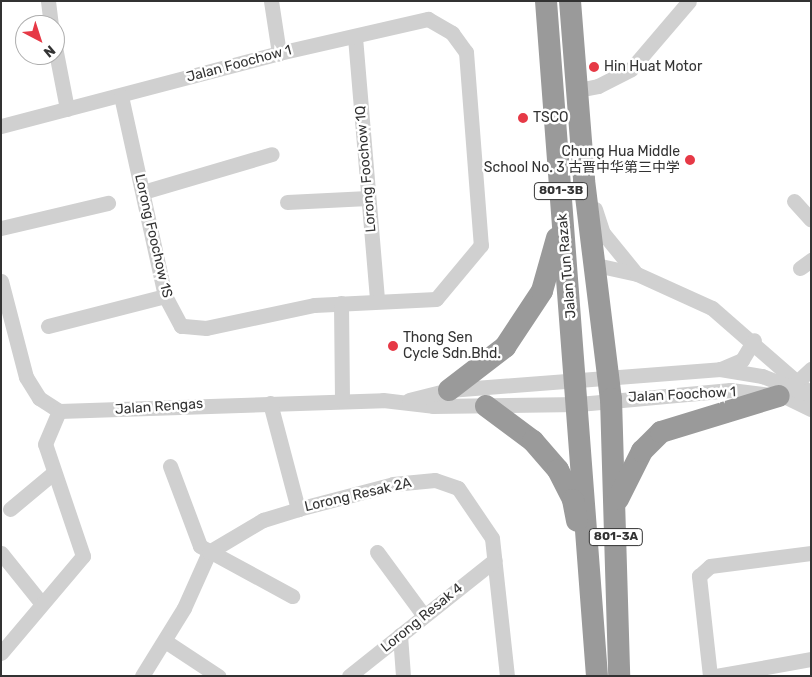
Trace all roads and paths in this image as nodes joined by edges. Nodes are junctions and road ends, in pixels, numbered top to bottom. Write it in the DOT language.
graph roads {
  1 [pos="48,1"];
  2 [pos="271,1"];
  3 [pos="546,1"];
  4 [pos="570,1"];
  5 [pos="689,1"];
  6 [pos="50,15"];
  7 [pos="355,37"];
  8 [pos="466,52"];
  9 [pos="279,53"];
  10 [pos="58,65"];
  11 [pos="578,90"];
  12 [pos="121,96"];
  13 [pos="67,109"];
  14 [pos="1,126"];
  15 [pos="272,154"];
  16 [pos="584,180"];
  17 [pos="143,192"];
  18 [pos="368,198"];
  19 [pos="562,200"];
  20 [pos="794,201"];
  21 [pos="108,202"];
  22 [pos="287,202"];
  23 [pos="811,220"];
  24 [pos="1,228"];
  25 [pos="596,265"];
  26 [pos="637,274"];
  27 [pos="1,281"];
  28 [pos="165,296"];
  29 [pos="377,301"];
  30 [pos="340,303"];
  31 [pos="48,326"];
  32 [pos="754,340"];
  33 [pos="720,369"];
  34 [pos="811,369"];
  35 [pos="609,376"];
  36 [pos="576,381"];
  37 [pos="798,381"];
  38 [pos="449,390"];
  39 [pos="779,396"];
  40 [pos="611,399"];
  41 [pos="810,399"];
  42 [pos="407,400"];
  43 [pos="342,401"];
  44 [pos="270,403"];
  45 [pos="579,404"];
  46 [pos="486,406"];
  47 [pos="59,411"];
  48 [pos="170,466"];
  49 [pos="52,474"];
  50 [pos="617,502"];
  51 [pos="10,509"];
  52 [pos="298,509"];
  53 [pos="209,552"];
  54 [pos="376,552"];
  55 [pos="1,553"];
  56 [pos="811,553"];
  57 [pos="495,560"];
  58 [pos="292,596"];
  59 [pos="590,596"];
  60 [pos="42,604"];
  61 [pos="424,616"];
  62 [pos="400,635"];
  63 [pos="165,641"];
  64 [pos="1,653"];
  65 [pos="811,659"];
  66 [pos="142,676"];
  67 [pos="218,676"];
  68 [pos="349,676"];
  69 [pos="403,676"];
  70 [pos="507,676"];
  71 [pos="597,676"];
  72 [pos="620,676"];
  73 [pos="710,676"];
  74 [pos="716,676"];
  1 -- 6 [label="street"];
  2 -- 9 [label="street"];
  3 -- 19 [label="highway, Jalan Tun Razak / 801-3B"];
  4 -- 11 [label="highway, Jalan Tun Razak / 801-3A"];
  5 -- 11 [label="street"];
  7 -- 8 [label="street, Jalan Foochow 1"];
  7 -- 9 [label="street, Jalan Foochow 1"];
  7 -- 18 [label="street, Lorong Foochow 1Q"];
  8 -- 29 [label="street, Lorong Foochow 1S"];
  9 -- 12 [label="street, Jalan Foochow 1"];
  10 -- 13 [label="street"];
  11 -- 16 [label="highway, Jalan Tun Razak / 801-3A"];
  12 -- 13 [label="street, Jalan Foochow 1"];
  12 -- 17 [label="street, Lorong Foochow 1S"];
  13 -- 14 [label="street, Jalan Foochow 1"];
  15 -- 17 [label="street"];
  16 -- 25 [label="highway, Jalan Tun Razak / 801-3A"];
  16 -- 26 [label="street"];
  17 -- 28 [label="street, Lorong Foochow 1S"];
  18 -- 22 [label="street"];
  18 -- 29 [label="street, Lorong Foochow 1Q"];
  19 -- 36 [label="highway, Jalan Tun Razak / 801-3B"];
  19 -- 38 [label="highway"];
  20 -- 23 [label="street"];
  21 -- 24 [label="street"];
  25 -- 26 [label="street"];
  25 -- 35 [label="highway, Jalan Tun Razak / 801-3A"];
  26 -- 32 [label="street"];
  27 -- 47 [label="street"];
  28 -- 30 [label="street, Lorong Foochow 1S"];
  28 -- 31 [label="street"];
  29 -- 30 [label="street, Lorong Foochow 1S"];
  30 -- 43 [label="street"];
  32 -- 33 [label="street"];
  32 -- 37 [label="street"];
  33 -- 35 [label="street, Jalan Foochow 1"];
  33 -- 41 [label="street, Jalan Foochow 1"];
  34 -- 37 [label="street"];
  35 -- 36 [label="street, Jalan Foochow 1"];
  35 -- 40 [label="highway, 801-3A"];
  36 -- 38 [label="street, Jalan Rengas"];
  36 -- 45 [label="highway, 801-3B"];
  37 -- 41 [label="street"];
  38 -- 42 [label="street, Jalan Rengas"];
  39 -- 40 [label="street, Jalan Foochow 1"];
  39 -- 41 [label="street, Jalan Foochow 1"];
  39 -- 50 [label="highway"];
  40 -- 45 [label="street, Jalan Foochow 1"];
  40 -- 50 [label="highway, 801-3A"];
  42 -- 43 [label="street, Jalan Rengas"];
  42 -- 46 [label="street, Jalan Rengas"];
  43 -- 44 [label="street, Jalan Rengas"];
  44 -- 47 [label="street, Jalan Rengas"];
  44 -- 52 [label="street"];
  45 -- 46 [label="street, Jalan Rengas"];
  45 -- 59 [label="highway, 801-3B"];
  46 -- 59 [label="highway"];
  47 -- 49 [label="street"];
  48 -- 53 [label="street"];
  49 -- 51 [label="street"];
  49 -- 60 [label="street"];
  50 -- 72 [label="highway, 801-3A"];
  52 -- 53 [label="street, Lorong Resak 2A"];
  52 -- 57 [label="street, Lorong Resak 2A"];
  53 -- 58 [label="street"];
  53 -- 63 [label="street"];
  54 -- 61 [label="street"];
  55 -- 60 [label="street"];
  56 -- 73 [label="street"];
  57 -- 61 [label="street, Lorong Resak 4"];
  57 -- 70 [label="street, Lorong Resak 2A"];
  59 -- 71 [label="highway, 801-3B"];
  60 -- 64 [label="street"];
  61 -- 62 [label="street, Lorong Resak 4"];
  62 -- 68 [label="street, Lorong Resak 4"];
  62 -- 69 [label="street"];
  63 -- 66 [label="street"];
  63 -- 67 [label="street"];
  65 -- 74 [label="street"];
}
